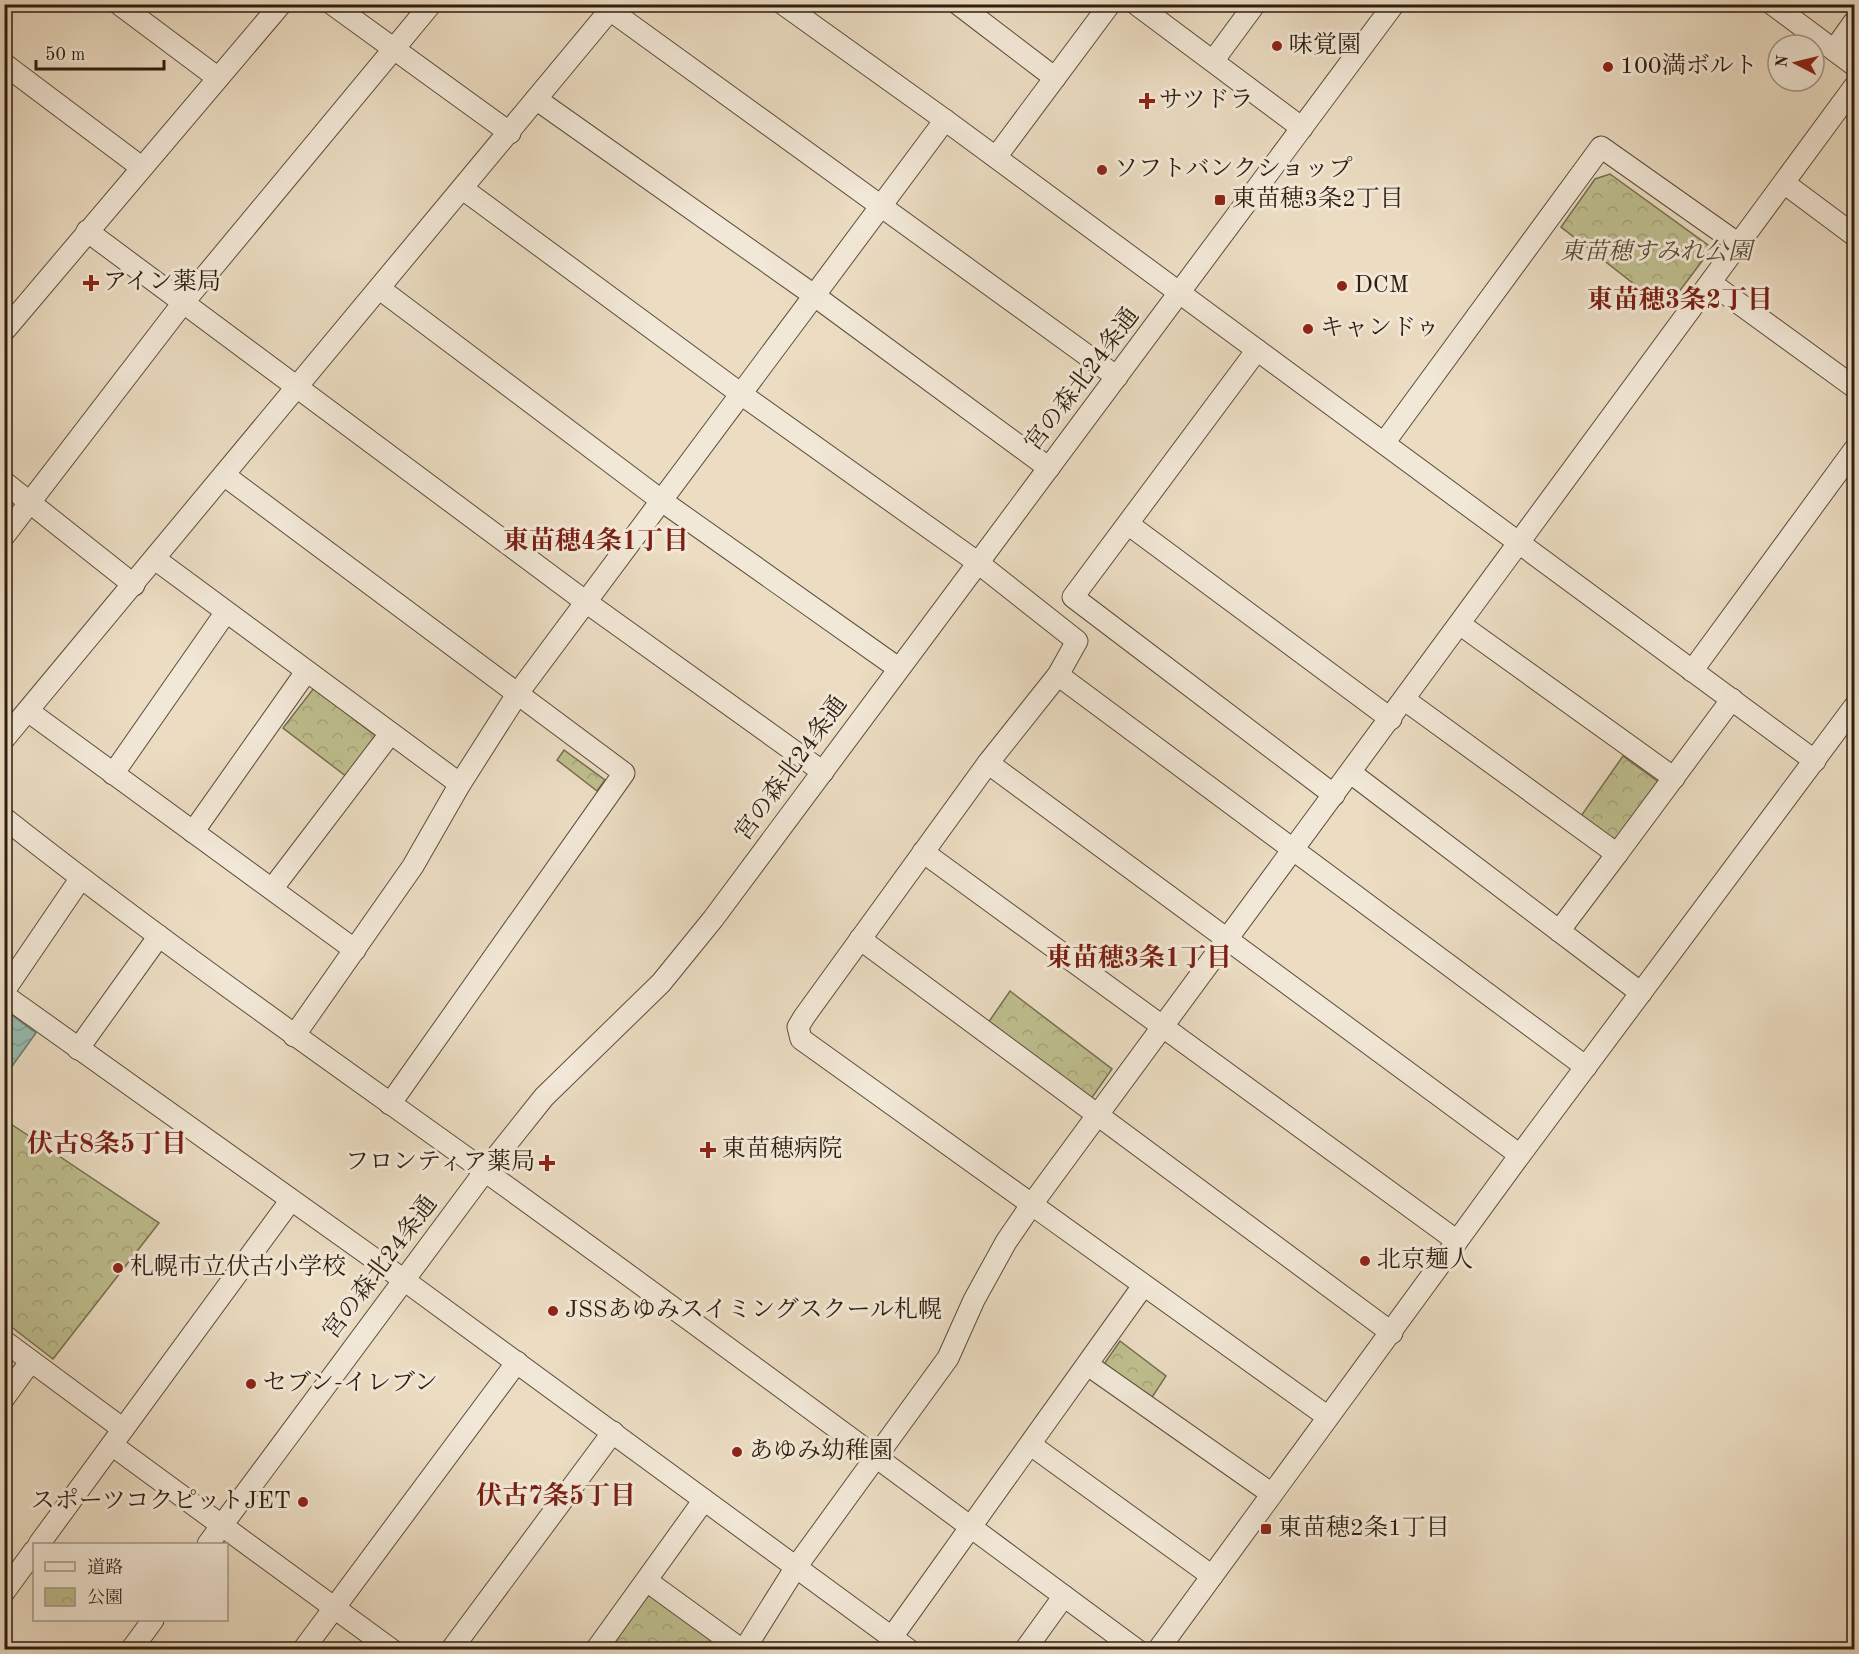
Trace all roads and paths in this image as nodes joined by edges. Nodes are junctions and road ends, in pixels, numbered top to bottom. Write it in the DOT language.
graph roads {
  1 [pos="120,4"];
  2 [pos="281,4"];
  3 [pos="332,4"];
  4 [pos="431,4"];
  5 [pos="783,4"];
  6 [pos="958,4"];
  7 [pos="1110,4"];
  8 [pos="1136,4"];
  9 [pos="1255,4"];
  10 [pos="1394,4"];
  11 [pos="1772,4"];
  12 [pos="613,7"];
  13 [pos="1854,22"];
  14 [pos="393,50"];
  15 [pos="1834,50"];
  16 [pos="1212,61"];
  17 [pos="4,64"];
  18 [pos="1854,66"];
  19 [pos="218,78"];
  20 [pos="1055,78"];
  21 [pos="1854,87"];
  22 [pos="536,99"];
  23 [pos="945,120"];
  24 [pos="1302,128"];
  25 [pos="510,133"];
  26 [pos="996,158"];
  27 [pos="141,167"];
  28 [pos="1784,183"];
  29 [pos="463,189"];
  30 [pos="882,205"];
  31 [pos="87,231"];
  32 [pos="1854,235"];
  33 [pos="1737,243"];
  34 [pos="1711,283"];
  35 [pos="380,290"];
  36 [pos="1180,293"];
  37 [pos="815,296"];
  38 [pos="183,303"];
  39 [pos="4,332"];
  40 [pos="1257,350"];
  41 [pos="1117,377"];
  42 [pos="299,386"];
  43 [pos="1854,387"];
  44 [pos="741,394"];
  45 [pos="1384,443"];
  46 [pos="1854,450"];
  47 [pos="1049,468"];
  48 [pos="224,475"];
  49 [pos="4,482"];
  50 [pos="30,501"];
  51 [pos="662,501"];
  52 [pos="1128,524"];
  53 [pos="4,536"];
  54 [pos="1520,543"];
  55 [pos="155,559"];
  56 [pos="977,562"];
  57 [pos="134,585"];
  58 [pos="586,602"];
  59 [pos="226,612"];
  60 [pos="1461,625"];
  61 [pos="898,668"];
  62 [pos="1692,671"];
  63 [pos="306,672"];
  64 [pos="1058,675"];
  65 [pos="518,693"];
  66 [pos="1732,699"];
  67 [pos="1405,700"];
  68 [pos="1854,707"];
  69 [pos="28,711"];
  70 [pos="1392,718"];
  71 [pos="390,734"];
  72 [pos="4,739"];
  73 [pos="1815,761"];
  74 [pos="988,763"];
  75 [pos="823,772"];
  76 [pos="113,774"];
  77 [pos="1351,774"];
  78 [pos="1674,778"];
  79 [pos="460,784"];
  80 [pos="1334,795"];
  81 [pos="4,818"];
  82 [pos="193,832"];
  83 [pos="1294,850"];
  84 [pos="923,852"];
  85 [pos="1617,854"];
  86 [pos="81,878"];
  87 [pos="272,889"];
  88 [pos="1559,931"];
  89 [pos="159,936"];
  90 [pos="860,939"];
  91 [pos="1229,939"];
  92 [pos="356,950"];
  93 [pos="4,993"];
  94 [pos="1641,993"];
  95 [pos="1163,1027"];
  96 [pos="294,1036"];
  97 [pos="78,1049"];
  98 [pos="1586,1067"];
  99 [pos="390,1104"];
  100 [pos="1098,1115"];
  101 [pos="1520,1155"];
  102 [pos="485,1171"];
  103 [pos="291,1200"];
  104 [pos="1032,1203"];
  105 [pos="1457,1241"];
  106 [pos="404,1280"];
  107 [pos="1143,1286"];
  108 [pos="1392,1333"];
  109 [pos="4,1341"];
  110 [pos="32,1361"];
  111 [pos="517,1362"];
  112 [pos="1088,1365"];
  113 [pos="4,1398"];
  114 [pos="1328,1417"];
  115 [pos="613,1432"];
  116 [pos="118,1437"];
  117 [pos="1031,1445"];
  118 [pos="875,1457"];
  119 [pos="1272,1494"];
  120 [pos="704,1500"];
  121 [pos="222,1526"];
  122 [pos="971,1528"];
  123 [pos="40,1543"];
  124 [pos="209,1543"];
  125 [pos="33,1552"];
  126 [pos="796,1567"];
  127 [pos="1212,1576"];
  128 [pos="647,1581"];
  129 [pos="4,1592"];
  130 [pos="1064,1596"];
  131 [pos="334,1607"];
  132 [pos="152,1621"];
  133 [pos="892,1637"];
  134 [pos="131,1650"];
  135 [pos="303,1650"];
  136 [pos="392,1650"];
  137 [pos="451,1650"];
  138 [pos="596,1650"];
  139 [pos="743,1650"];
  140 [pos="909,1650"];
  141 [pos="1025,1650"];
  142 [pos="1137,1650"];
  143 [pos="1158,1650"];
  1 -- 19 [label="street"];
  2 -- 19 [label="street"];
  3 -- 14 [label="street"];
  4 -- 14 [label="street"];
  5 -- 23 [label="street"];
  6 -- 20 [label="street"];
  7 -- 20 [label="street"];
  8 -- 16 [label="street"];
  9 -- 16 [label="street"];
  10 -- 24 [label="street, 宮の森北24条通"];
  11 -- 15 [label="street"];
  12 -- 22 [label="street"];
  12 -- 30 [label="street"];
  13 -- 15 [label="street"];
  14 -- 25 [label="street"];
  14 -- 38 [label="street"];
  15 -- 18 [label="street"];
  16 -- 24 [label="street"];
  17 -- 27 [label="street"];
  19 -- 27 [label="street"];
  20 -- 26 [label="street"];
  21 -- 28 [label="street"];
  22 -- 25 [label="street"];
  22 -- 37 [label="street"];
  23 -- 26 [label="street"];
  23 -- 30 [label="street"];
  24 -- 36 [label="street, 宮の森北24条通"];
  25 -- 29 [label="street"];
  26 -- 36 [label="street"];
  27 -- 31 [label="street"];
  28 -- 32 [label="street"];
  28 -- 33 [label="street"];
  29 -- 35 [label="street"];
  29 -- 44 [label="street"];
  30 -- 37 [label="street"];
  30 -- 41 [label="street"];
  31 -- 38 [label="street"];
  31 -- 39 [label="street"];
  33 -- 34 [label="street"];
  33 -- 45 [label="street"];
  34 -- 43 [label="street"];
  34 -- 54 [label="street"];
  35 -- 42 [label="street"];
  35 -- 51 [label="street"];
  36 -- 40 [label="street"];
  36 -- 41 [label="street, 宮の森北24条通"];
  37 -- 44 [label="street"];
  37 -- 47 [label="street"];
  38 -- 42 [label="street"];
  38 -- 50 [label="street"];
  40 -- 45 [label="street"];
  40 -- 52 [label="street"];
  41 -- 47 [label="street, 宮の森北24条通"];
  42 -- 48 [label="street"];
  42 -- 58 [label="street"];
  44 -- 51 [label="street"];
  44 -- 56 [label="street"];
  45 -- 54 [label="street"];
  46 -- 62 [label="street"];
  47 -- 56 [label="street, 宮の森北24条通"];
  48 -- 55 [label="street"];
  48 -- 65 [label="street"];
  49 -- 50 [label="street"];
  50 -- 53 [label="street"];
  50 -- 57 [label="street"];
  51 -- 58 [label="street"];
  51 -- 61 [label="street"];
  52 -- 70 [label="street"];
  52 -- 80 [label="street"];
  54 -- 60 [label="street"];
  54 -- 62 [label="street"];
  55 -- 57 [label="street"];
  55 -- 59 [label="street"];
  56 -- 61 [label="street, 宮の森北24条通"];
  56 -- 64 [label="street"];
  57 -- 69 [label="street"];
  58 -- 65 [label="street"];
  58 -- 75 [label="street"];
  59 -- 63 [label="street"];
  59 -- 76 [label="street"];
  60 -- 67 [label="street"];
  60 -- 78 [label="street"];
  61 -- 75 [label="street, 宮の森北24条通"];
  62 -- 66 [label="street"];
  63 -- 71 [label="street"];
  63 -- 82 [label="street"];
  64 -- 74 [label="street"];
  64 -- 83 [label="street"];
  65 -- 79 [label="street"];
  65 -- 99 [label="street"];
  66 -- 73 [label="street"];
  66 -- 78 [label="street"];
  67 -- 70 [label="street"];
  67 -- 85 [label="street"];
  68 -- 73 [label="street"];
  69 -- 72 [label="street"];
  69 -- 76 [label="street"];
  70 -- 77 [label="street"];
  71 -- 79 [label="street"];
  71 -- 87 [label="street"];
  73 -- 94 [label="street"];
  74 -- 84 [label="street"];
  74 -- 91 [label="street"];
  75 -- 102 [label="street, 宮の森北24条通"];
  76 -- 82 [label="street"];
  77 -- 80 [label="street"];
  77 -- 88 [label="street"];
  78 -- 85 [label="street"];
  79 -- 92 [label="street"];
  80 -- 83 [label="street"];
  81 -- 86 [label="street"];
  82 -- 87 [label="street"];
  83 -- 91 [label="street"];
  83 -- 98 [label="street"];
  84 -- 90 [label="street"];
  84 -- 95 [label="street"];
  85 -- 88 [label="street"];
  86 -- 89 [label="street"];
  86 -- 93 [label="street"];
  87 -- 92 [label="street"];
  88 -- 94 [label="street"];
  89 -- 96 [label="street"];
  89 -- 97 [label="street"];
  90 -- 100 [label="street"];
  90 -- 104 [label="street"];
  91 -- 95 [label="street"];
  91 -- 101 [label="street"];
  92 -- 96 [label="street"];
  93 -- 97 [label="street"];
  94 -- 98 [label="street"];
  95 -- 100 [label="street"];
  95 -- 105 [label="street"];
  96 -- 99 [label="street"];
  97 -- 103 [label="street"];
  98 -- 101 [label="street"];
  99 -- 102 [label="street"];
  100 -- 104 [label="street"];
  100 -- 108 [label="street"];
  101 -- 105 [label="street"];
  102 -- 106 [label="street, 宮の森北24条通"];
  102 -- 118 [label="street"];
  103 -- 106 [label="street"];
  103 -- 116 [label="street"];
  104 -- 107 [label="street"];
  104 -- 118 [label="street"];
  105 -- 108 [label="street"];
  106 -- 111 [label="street"];
  106 -- 121 [label="street, 宮の森北24条通"];
  107 -- 112 [label="street"];
  107 -- 114 [label="street"];
  108 -- 114 [label="street"];
  109 -- 110 [label="street"];
  110 -- 113 [label="street"];
  110 -- 116 [label="street"];
  111 -- 115 [label="street"];
  111 -- 131 [label="street"];
  112 -- 117 [label="street"];
  112 -- 119 [label="street"];
  114 -- 119 [label="street"];
  115 -- 120 [label="street"];
  115 -- 137 [label="street"];
  116 -- 121 [label="street"];
  116 -- 123 [label="street"];
  117 -- 122 [label="street"];
  117 -- 127 [label="street"];
  118 -- 122 [label="street"];
  118 -- 126 [label="street"];
  119 -- 127 [label="street"];
  120 -- 126 [label="street"];
  120 -- 128 [label="street"];
  121 -- 124 [label="street, 宮の森北24条通"];
  121 -- 131 [label="street"];
  122 -- 130 [label="street"];
  122 -- 133 [label="street"];
  125 -- 129 [label="street"];
  126 -- 133 [label="street"];
  126 -- 139 [label="street"];
  127 -- 143 [label="street"];
  128 -- 138 [label="street"];
  128 -- 139 [label="street"];
  130 -- 141 [label="street"];
  130 -- 142 [label="street"];
  131 -- 135 [label="street"];
  131 -- 136 [label="street"];
  132 -- 134 [label="street"];
  133 -- 140 [label="street"];
}
